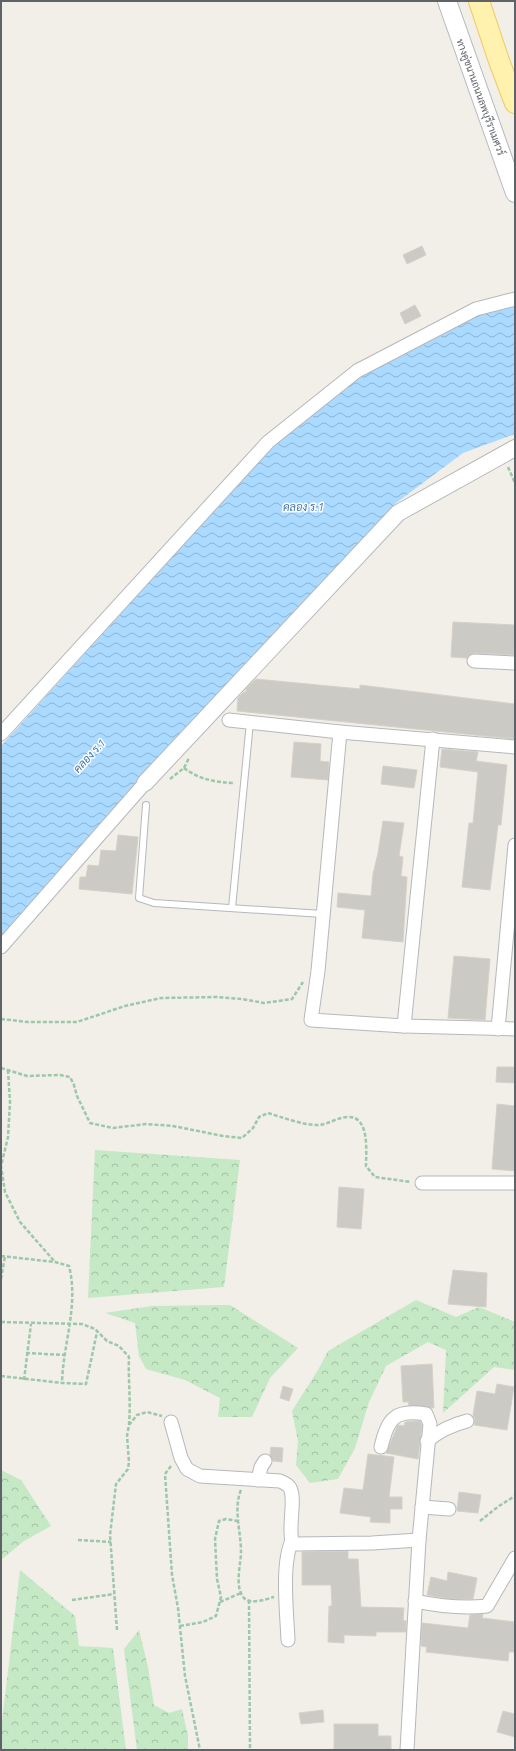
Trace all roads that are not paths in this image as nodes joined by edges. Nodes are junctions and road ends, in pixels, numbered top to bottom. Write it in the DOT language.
graph roads {
  1 [pos="446,1"];
  2 [pos="469,1"];
  3 [pos="479,1"];
  4 [pos="498,62"];
  5 [pos="515,103"];
  6 [pos="515,193"];
  7 [pos="515,299"];
  8 [pos="515,448"];
  9 [pos="474,661"];
  10 [pos="515,663"];
  11 [pos="229,720"];
  12 [pos="250,722"];
  13 [pos="2,730"];
  14 [pos="340,732"];
  15 [pos="433,739"];
  16 [pos="515,747"];
  17 [pos="145,783"];
  18 [pos="146,804"];
  19 [pos="515,845"];
  20 [pos="232,908"];
  21 [pos="323,914"];
  22 [pos="1,947"];
  23 [pos="404,1026"];
  24 [pos="498,1028"];
  25 [pos="515,1029"];
  26 [pos="422,1183"];
  27 [pos="515,1183"];
  28 [pos="467,1421"];
  29 [pos="171,1422"];
  30 [pos="427,1441"];
  31 [pos="381,1447"];
  32 [pos="266,1461"];
  33 [pos="254,1479"];
  34 [pos="422,1507"];
  35 [pos="449,1509"];
  36 [pos="419,1540"];
  37 [pos="292,1541"];
  38 [pos="515,1558"];
  39 [pos="415,1602"];
  40 [pos="288,1640"];
  41 [pos="406,1750"];
  1 -- 6 [label="main road, ทางคู่ขนานถนนลพบุรีราเมศวร์"];
  2 -- 4 [label="main road"];
  3 -- 4 [label="main road"];
  4 -- 5 [label="main road"];
  7 -- 13 [label="street"];
  8 -- 17 [label="street"];
  9 -- 10 [label="street"];
  11 -- 12 [label="street"];
  12 -- 14 [label="street"];
  12 -- 20 [label="lane"];
  14 -- 15 [label="street"];
  14 -- 21 [label="street"];
  15 -- 16 [label="street"];
  15 -- 23 [label="street"];
  17 -- 22 [label="street"];
  18 -- 20 [label="lane"];
  19 -- 24 [label="street"];
  20 -- 21 [label="lane"];
  21 -- 23 [label="street"];
  23 -- 24 [label="street"];
  24 -- 25 [label="street"];
  26 -- 27 [label="street"];
  28 -- 30 [label="street"];
  29 -- 33 [label="street"];
  30 -- 31 [label="street"];
  30 -- 34 [label="street"];
  32 -- 33 [label="street"];
  33 -- 37 [label="street"];
  34 -- 35 [label="street"];
  34 -- 36 [label="street"];
  36 -- 37 [label="street"];
  36 -- 39 [label="street"];
  37 -- 40 [label="street"];
  38 -- 39 [label="street"];
  39 -- 41 [label="street"];
}
